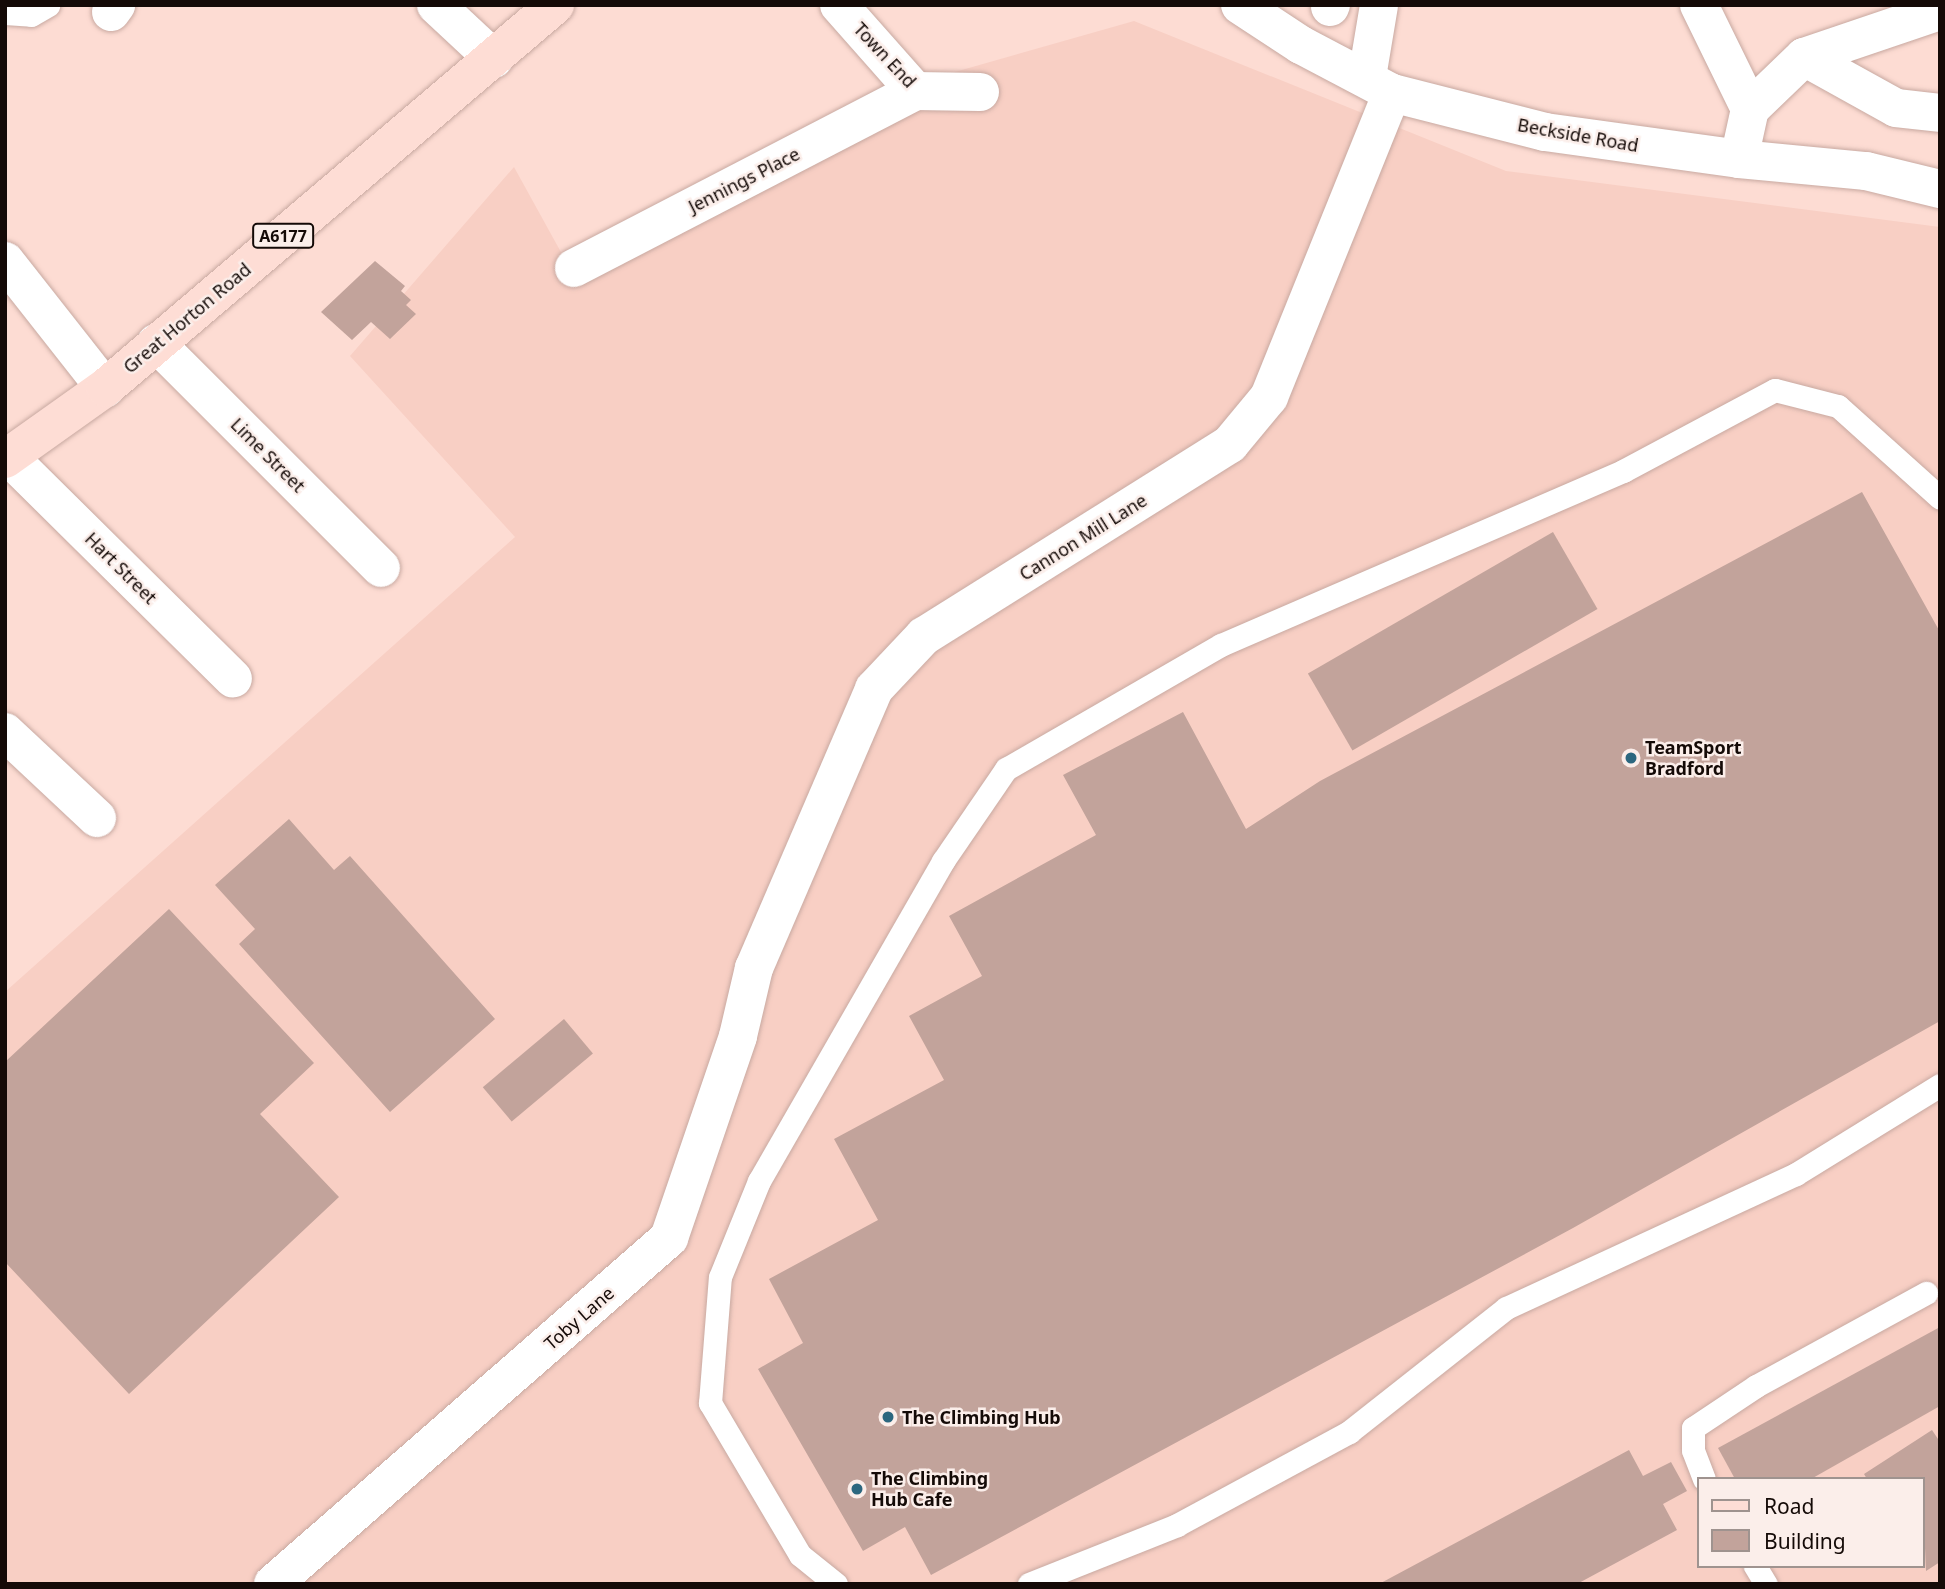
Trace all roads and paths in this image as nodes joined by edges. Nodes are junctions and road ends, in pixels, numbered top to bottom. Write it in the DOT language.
graph roads {
  1 [pos="48,5"];
  2 [pos="436,5"];
  3 [pos="555,5"];
  4 [pos="839,5"];
  5 [pos="1240,5"];
  6 [pos="1379,5"];
  7 [pos="1699,5"];
  8 [pos="1940,11"];
  9 [pos="5,13"];
  10 [pos="1804,57"];
  11 [pos="494,59"];
  12 [pos="1380,85"];
  13 [pos="915,91"];
  14 [pos="980,92"];
  15 [pos="1750,109"];
  16 [pos="1940,113"];
  17 [pos="1739,159"];
  18 [pos="1940,189"];
  19 [pos="5,261"];
  20 [pos="574,268"];
  21 [pos="156,343"];
  22 [pos="105,388"];
  23 [pos="7,458"];
  24 [pos="1940,498"];
  25 [pos="381,568"];
  26 [pos="233,679"];
  27 [pos="5,732"];
  28 [pos="96,818"];
  29 [pos="754,968"];
  30 [pos="1940,1085"];
  31 [pos="1926,1293"];
  32 [pos="1703,1477"];
  33 [pos="1756,1568"];
  34 [pos="273,1584"];
  35 [pos="836,1584"];
  36 [pos="1030,1584"];
  37 [pos="1766,1584"];
  1 -- 9 [label="lane"];
  2 -- 11 [label="street"];
  3 -- 11 [label="main road, Great Horton Road / A6177"];
  4 -- 13 [label="street, Town End"];
  5 -- 12 [label="street, Beckside Road"];
  6 -- 12 [label="street, Cannon Mill Lane"];
  7 -- 15 [label="street"];
  8 -- 10 [label="street"];
  10 -- 15 [label="street"];
  10 -- 16 [label="street"];
  11 -- 21 [label="main road, Great Horton Road / A6177"];
  12 -- 17 [label="street, Beckside Road"];
  12 -- 29 [label="street, Cannon Mill Lane"];
  13 -- 14 [label="street, Town End"];
  13 -- 20 [label="street, Jennings Place"];
  15 -- 17 [label="street"];
  17 -- 18 [label="street, Beckside Road"];
  19 -- 22 [label="street"];
  21 -- 22 [label="main road, Great Horton Road / A6177"];
  21 -- 25 [label="street, Lime Street"];
  22 -- 23 [label="main road, Great Horton Road / A6177"];
  23 -- 26 [label="street, Hart Street"];
  24 -- 35 [label="lane"];
  27 -- 28 [label="street"];
  29 -- 34 [label="street, Toby Lane"];
  30 -- 36 [label="lane"];
  31 -- 32 [label="lane"];
  33 -- 37 [label="lane"];
}
